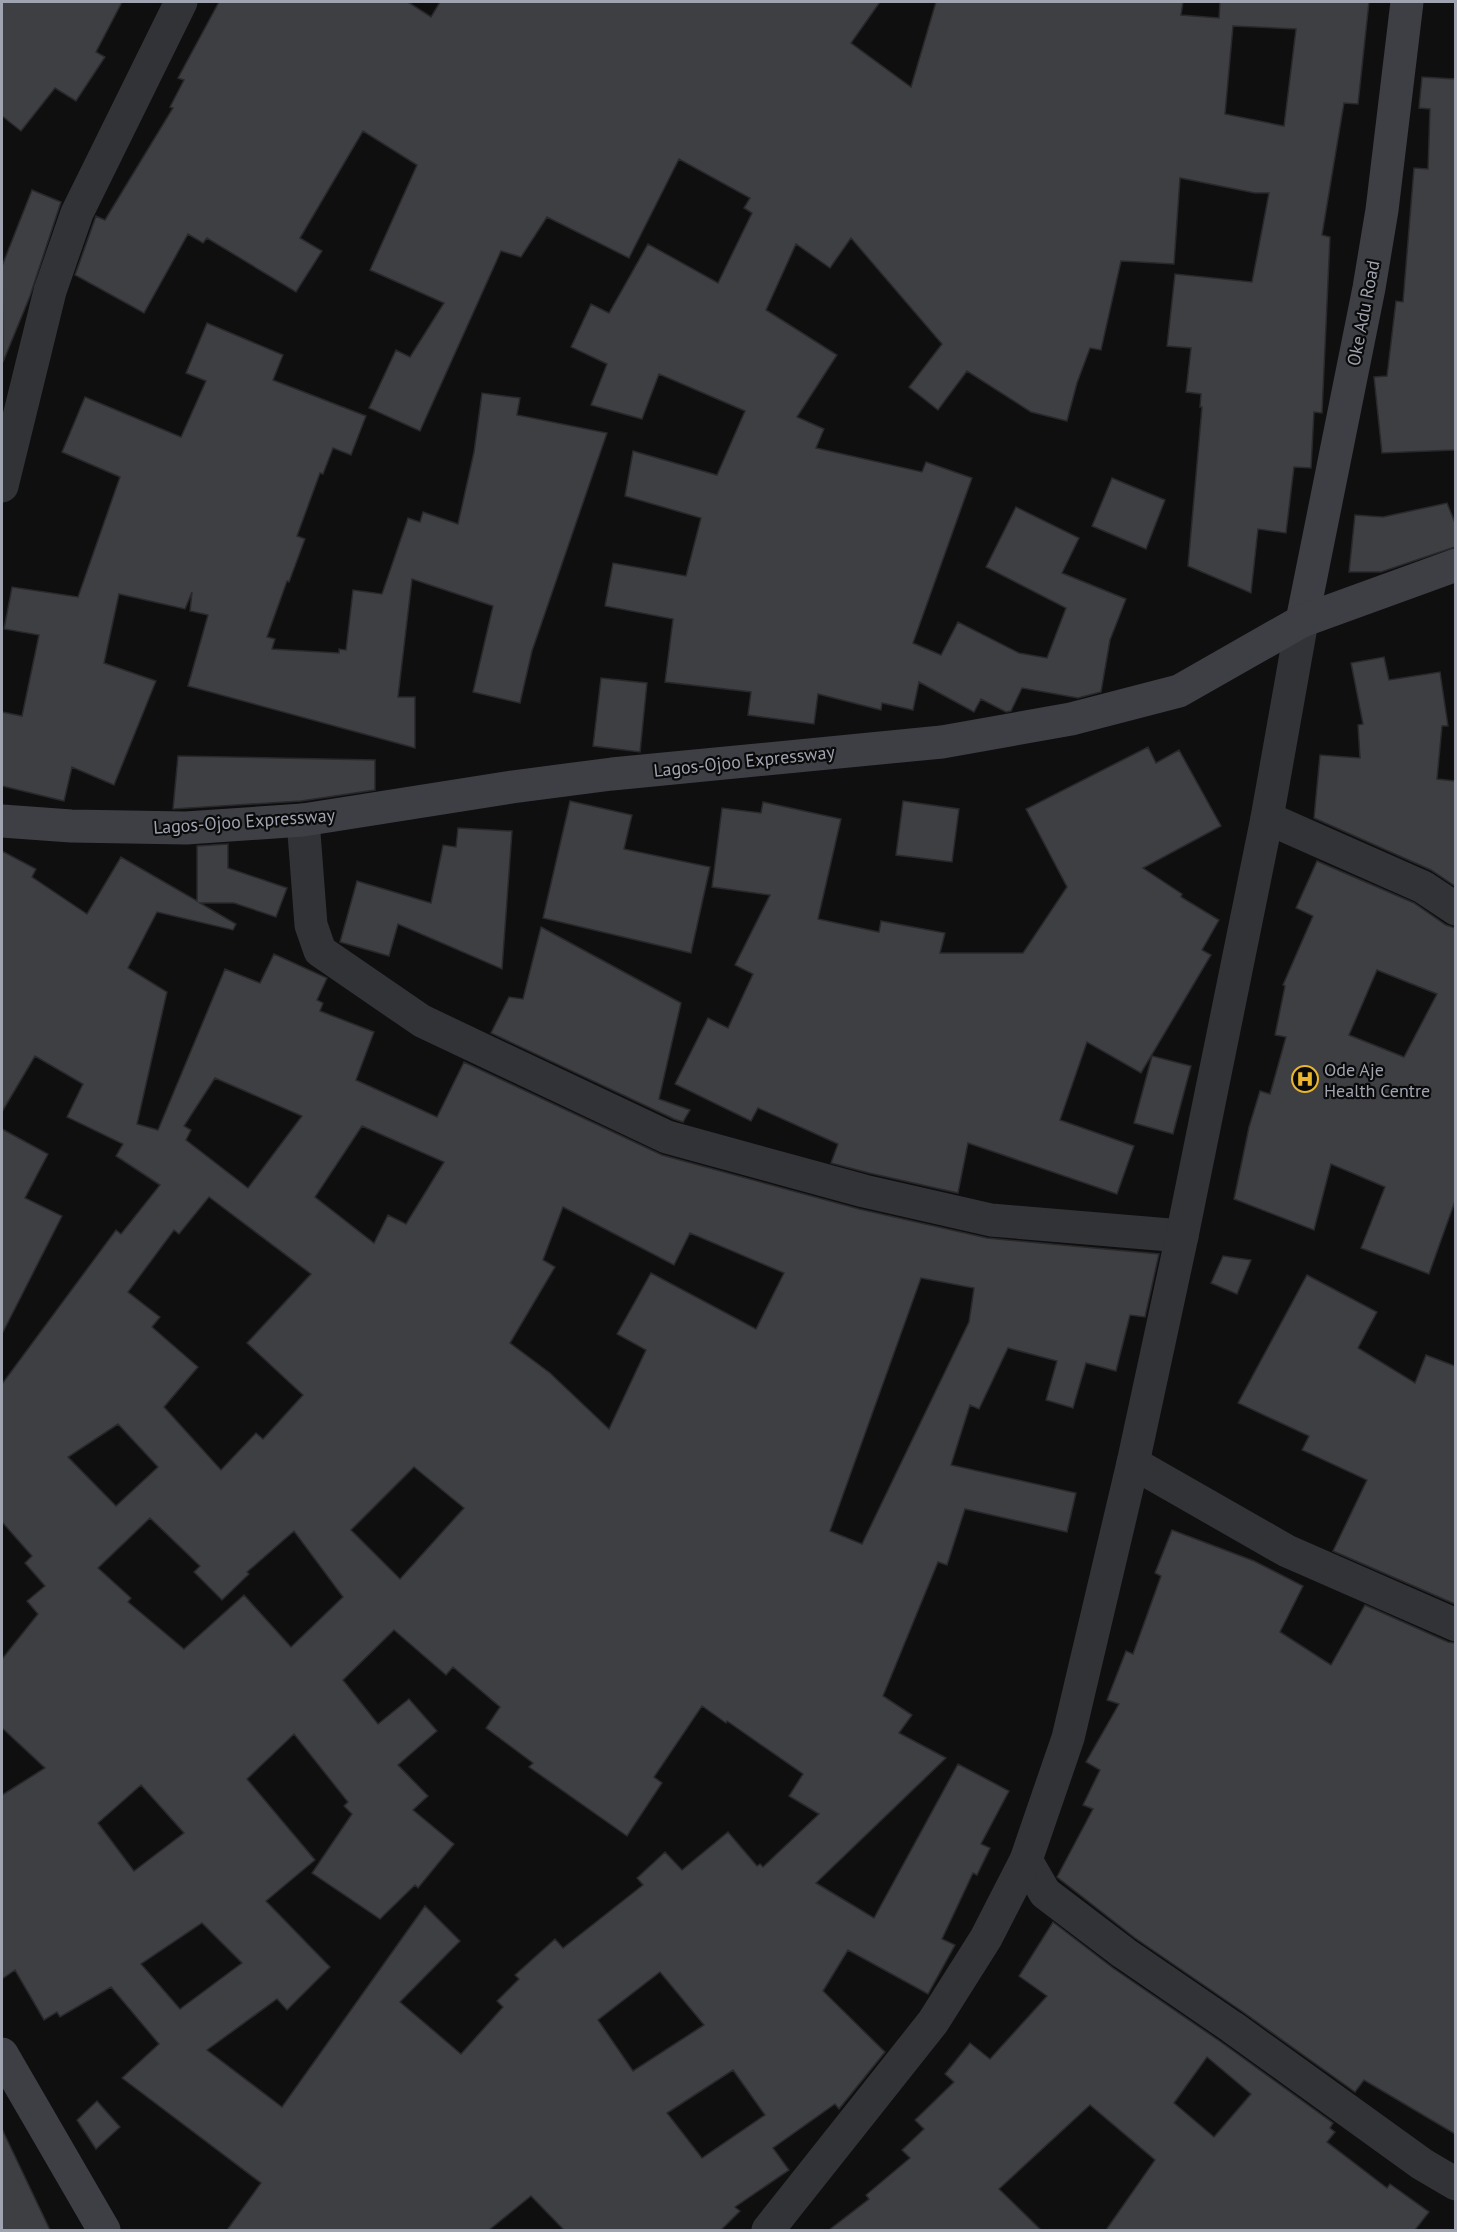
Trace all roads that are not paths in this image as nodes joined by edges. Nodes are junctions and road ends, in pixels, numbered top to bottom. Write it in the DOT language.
graph roads {
  1 [pos="181,2"];
  2 [pos="1407,2"];
  3 [pos="2,486"];
  4 [pos="1455,565"];
  5 [pos="1302,621"];
  6 [pos="1267,818"];
  7 [pos="303,820"];
  8 [pos="2,821"];
  9 [pos="1455,909"];
  10 [pos="1182,1236"];
  11 [pos="1133,1463"];
  12 [pos="1455,1625"];
  13 [pos="1026,1860"];
  14 [pos="2,2054"];
  15 [pos="1455,2184"];
  16 [pos="104,2230"];
  17 [pos="768,2230"];
  1 -- 3 [label="street"];
  2 -- 5 [label="main road, Oke Adu Road"];
  4 -- 5 [label="main road, Lagos-Ojoo Expressway"];
  5 -- 6 [label="street"];
  5 -- 7 [label="main road, Lagos-Ojoo Expressway"];
  6 -- 9 [label="street"];
  6 -- 10 [label="street"];
  7 -- 8 [label="main road, Lagos-Ojoo Expressway"];
  7 -- 10 [label="street"];
  10 -- 11 [label="street"];
  11 -- 12 [label="street"];
  11 -- 13 [label="street"];
  13 -- 15 [label="street"];
  13 -- 17 [label="street"];
  14 -- 16 [label="main road"];
}
